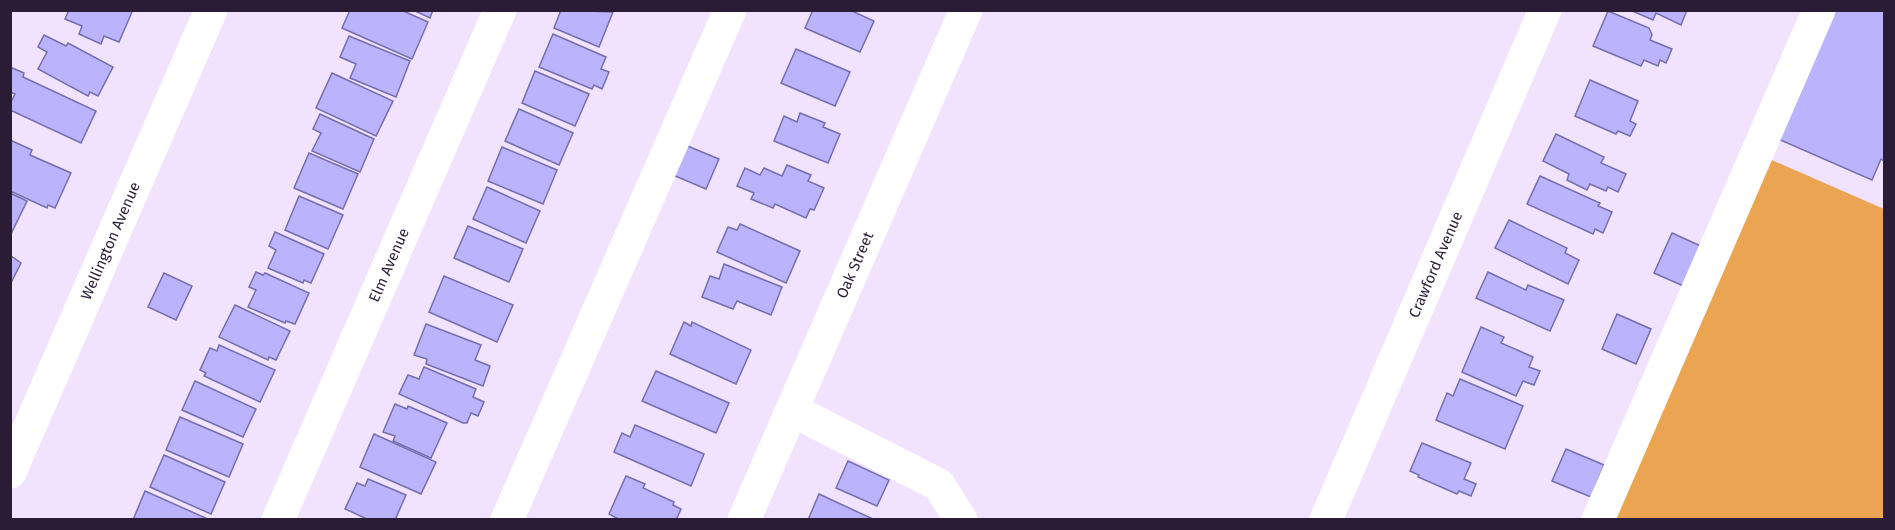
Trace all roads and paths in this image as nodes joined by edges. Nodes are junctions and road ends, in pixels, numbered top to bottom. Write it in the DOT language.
graph roads {
  1 [pos="211,10"];
  2 [pos="500,10"];
  3 [pos="730,10"];
  4 [pos="966,10"];
  5 [pos="1545,10"];
  6 [pos="1819,10"];
  7 [pos="792,410"];
  8 [pos="10,472"];
  9 [pos="278,519"];
  10 [pos="507,519"];
  11 [pos="744,519"];
  12 [pos="961,519"];
  13 [pos="1326,519"];
  14 [pos="1598,519"];
  1 -- 8 [label="street, Wellington Avenue"];
  2 -- 9 [label="street, Elm Avenue"];
  3 -- 10 [label="street"];
  4 -- 7 [label="street, Oak Street"];
  5 -- 13 [label="street, Crawford Avenue"];
  6 -- 14 [label="street"];
  7 -- 11 [label="street, Oak Street"];
  7 -- 12 [label="street"];
}
